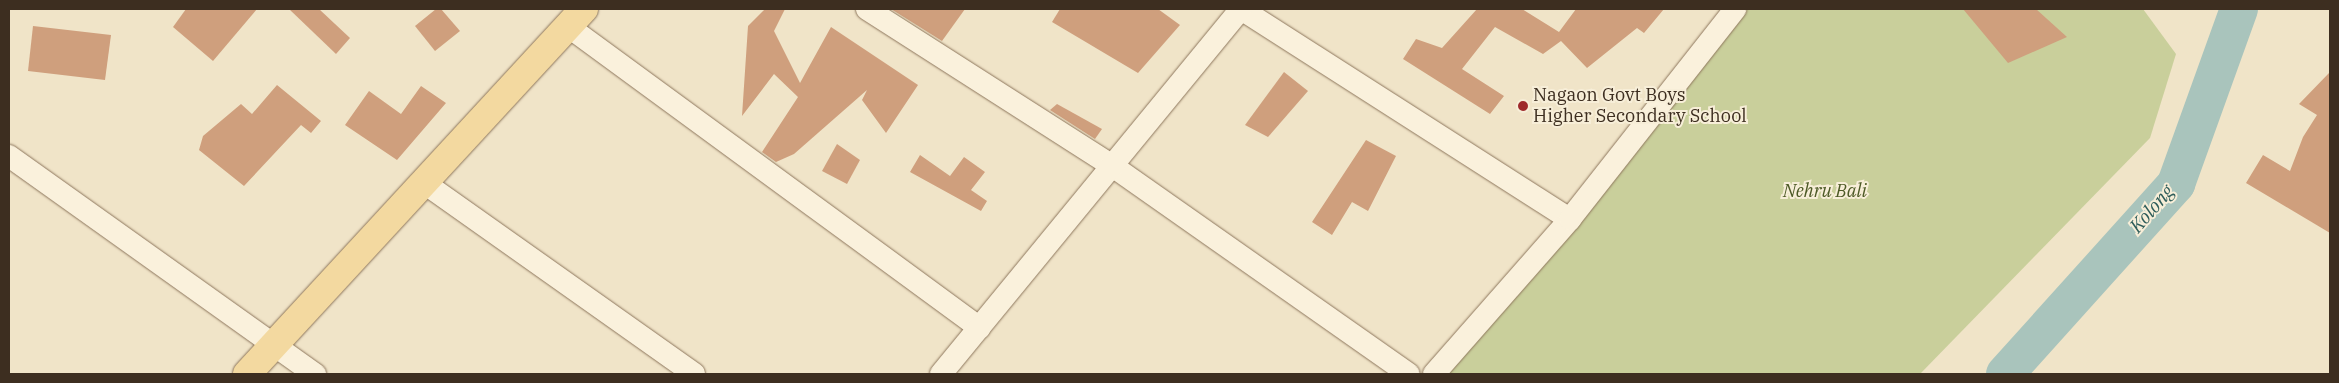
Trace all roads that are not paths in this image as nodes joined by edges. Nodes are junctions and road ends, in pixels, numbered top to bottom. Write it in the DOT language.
graph roads {
  1 [pos="867,9"];
  2 [pos="1241,9"];
  3 [pos="1735,9"];
  4 [pos="577,18"];
  5 [pos="9,156"];
  6 [pos="1114,168"];
  7 [pos="423,182"];
  8 [pos="1570,219"];
  9 [pos="980,328"];
  10 [pos="274,344"];
  11 [pos="247,374"];
  12 [pos="315,374"];
  13 [pos="694,374"];
  14 [pos="941,374"];
  15 [pos="1409,374"];
  16 [pos="1434,374"];
  1 -- 6 [label="street"];
  2 -- 6 [label="street"];
  2 -- 8 [label="street"];
  3 -- 8 [label="street"];
  4 -- 7 [label="main road"];
  4 -- 9 [label="street"];
  5 -- 10 [label="street"];
  6 -- 9 [label="street"];
  6 -- 15 [label="street"];
  7 -- 10 [label="main road"];
  7 -- 13 [label="street"];
  8 -- 16 [label="street"];
  9 -- 14 [label="street"];
  10 -- 11 [label="main road"];
  10 -- 12 [label="street"];
}
